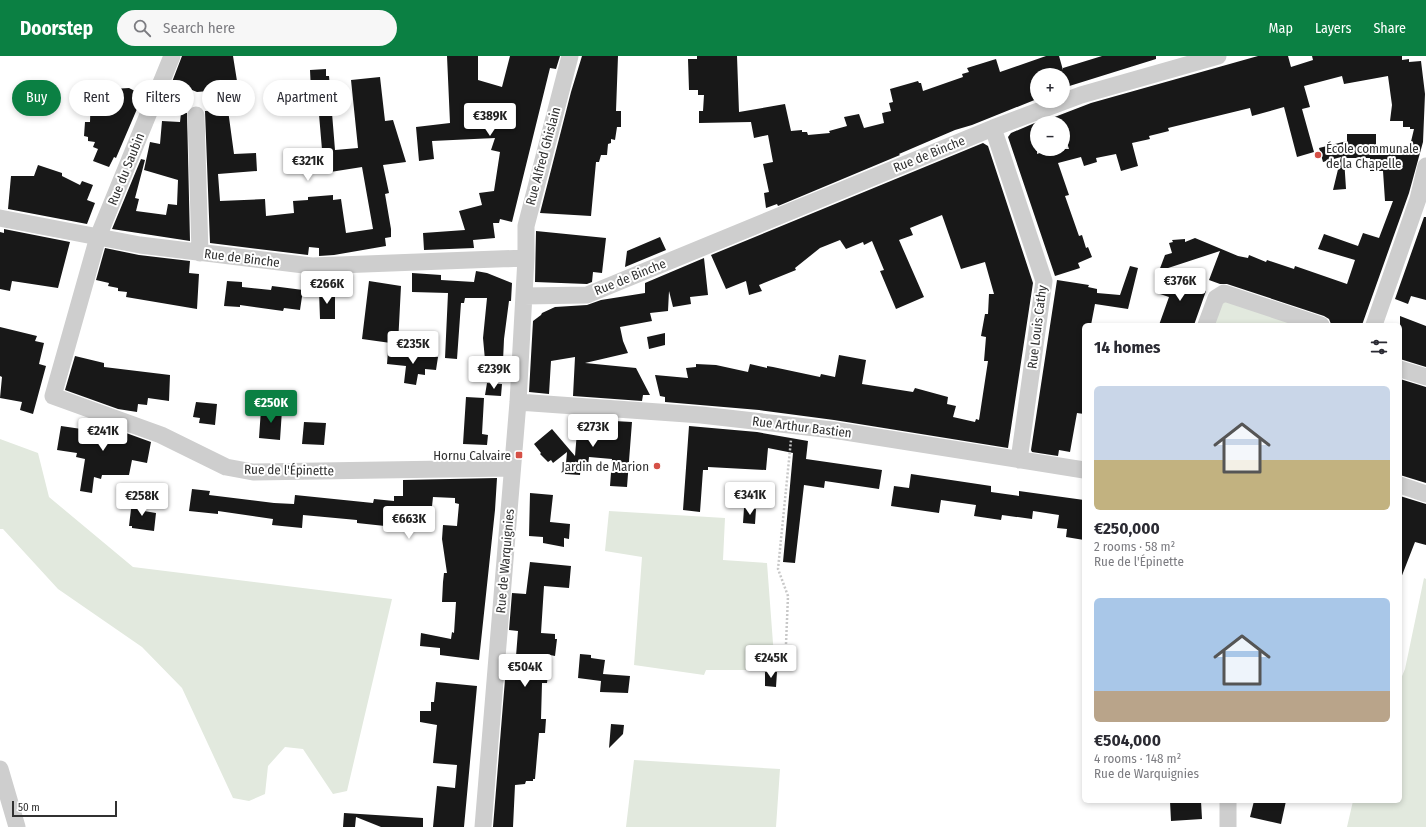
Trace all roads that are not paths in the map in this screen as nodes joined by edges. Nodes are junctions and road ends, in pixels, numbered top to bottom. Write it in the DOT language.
graph roads {
  1 [pos="172,56"];
  2 [pos="570,56"];
  3 [pos="1218,56"];
  4 [pos="196,115"];
  5 [pos="993,128"];
  6 [pos="1426,166"];
  7 [pos="0,218"];
  8 [pos="98,237"];
  9 [pos="200,253"];
  10 [pos="526,258"];
  11 [pos="524,296"];
  12 [pos="1207,323"];
  13 [pos="1315,323"];
  14 [pos="1375,323"];
  15 [pos="1402,370"];
  16 [pos="1426,377"];
  17 [pos="518,402"];
  18 [pos="1019,460"];
  19 [pos="512,468"];
  20 [pos="1082,470"];
  21 [pos="1402,486"];
  22 [pos="1426,494"];
  23 [pos="0,769"];
  24 [pos="1228,803"];
  25 [pos="17,827"];
  26 [pos="483,827"];
  27 [pos="1228,827"];
  1 -- 8 [label="street, Rue du Saubin"];
  2 -- 10 [label="street, Rue Alfred Ghislain"];
  3 -- 5 [label="street, Rue de Binche"];
  4 -- 9 [label="street"];
  5 -- 11 [label="street, Rue de Binche"];
  5 -- 18 [label="street, Rue Louis Cathy"];
  6 -- 14 [label="street"];
  7 -- 8 [label="street, Rue de Binche"];
  8 -- 9 [label="street, Rue de Binche"];
  8 -- 19 [label="street, Rue de l'Épinette"];
  9 -- 10 [label="street, Rue de Binche"];
  10 -- 11 [label="street"];
  11 -- 17 [label="street, Rue de Warquignies"];
  12 -- 13 [label="street"];
  15 -- 16 [label="street"];
  17 -- 18 [label="street, Rue Arthur Bastien"];
  17 -- 19 [label="street, Rue de Warquignies"];
  18 -- 20 [label="street, Rue Arthur Bastien"];
  19 -- 26 [label="street, Rue de Warquignies"];
  21 -- 22 [label="street"];
  23 -- 25 [label="street"];
  24 -- 27 [label="street"];
}
